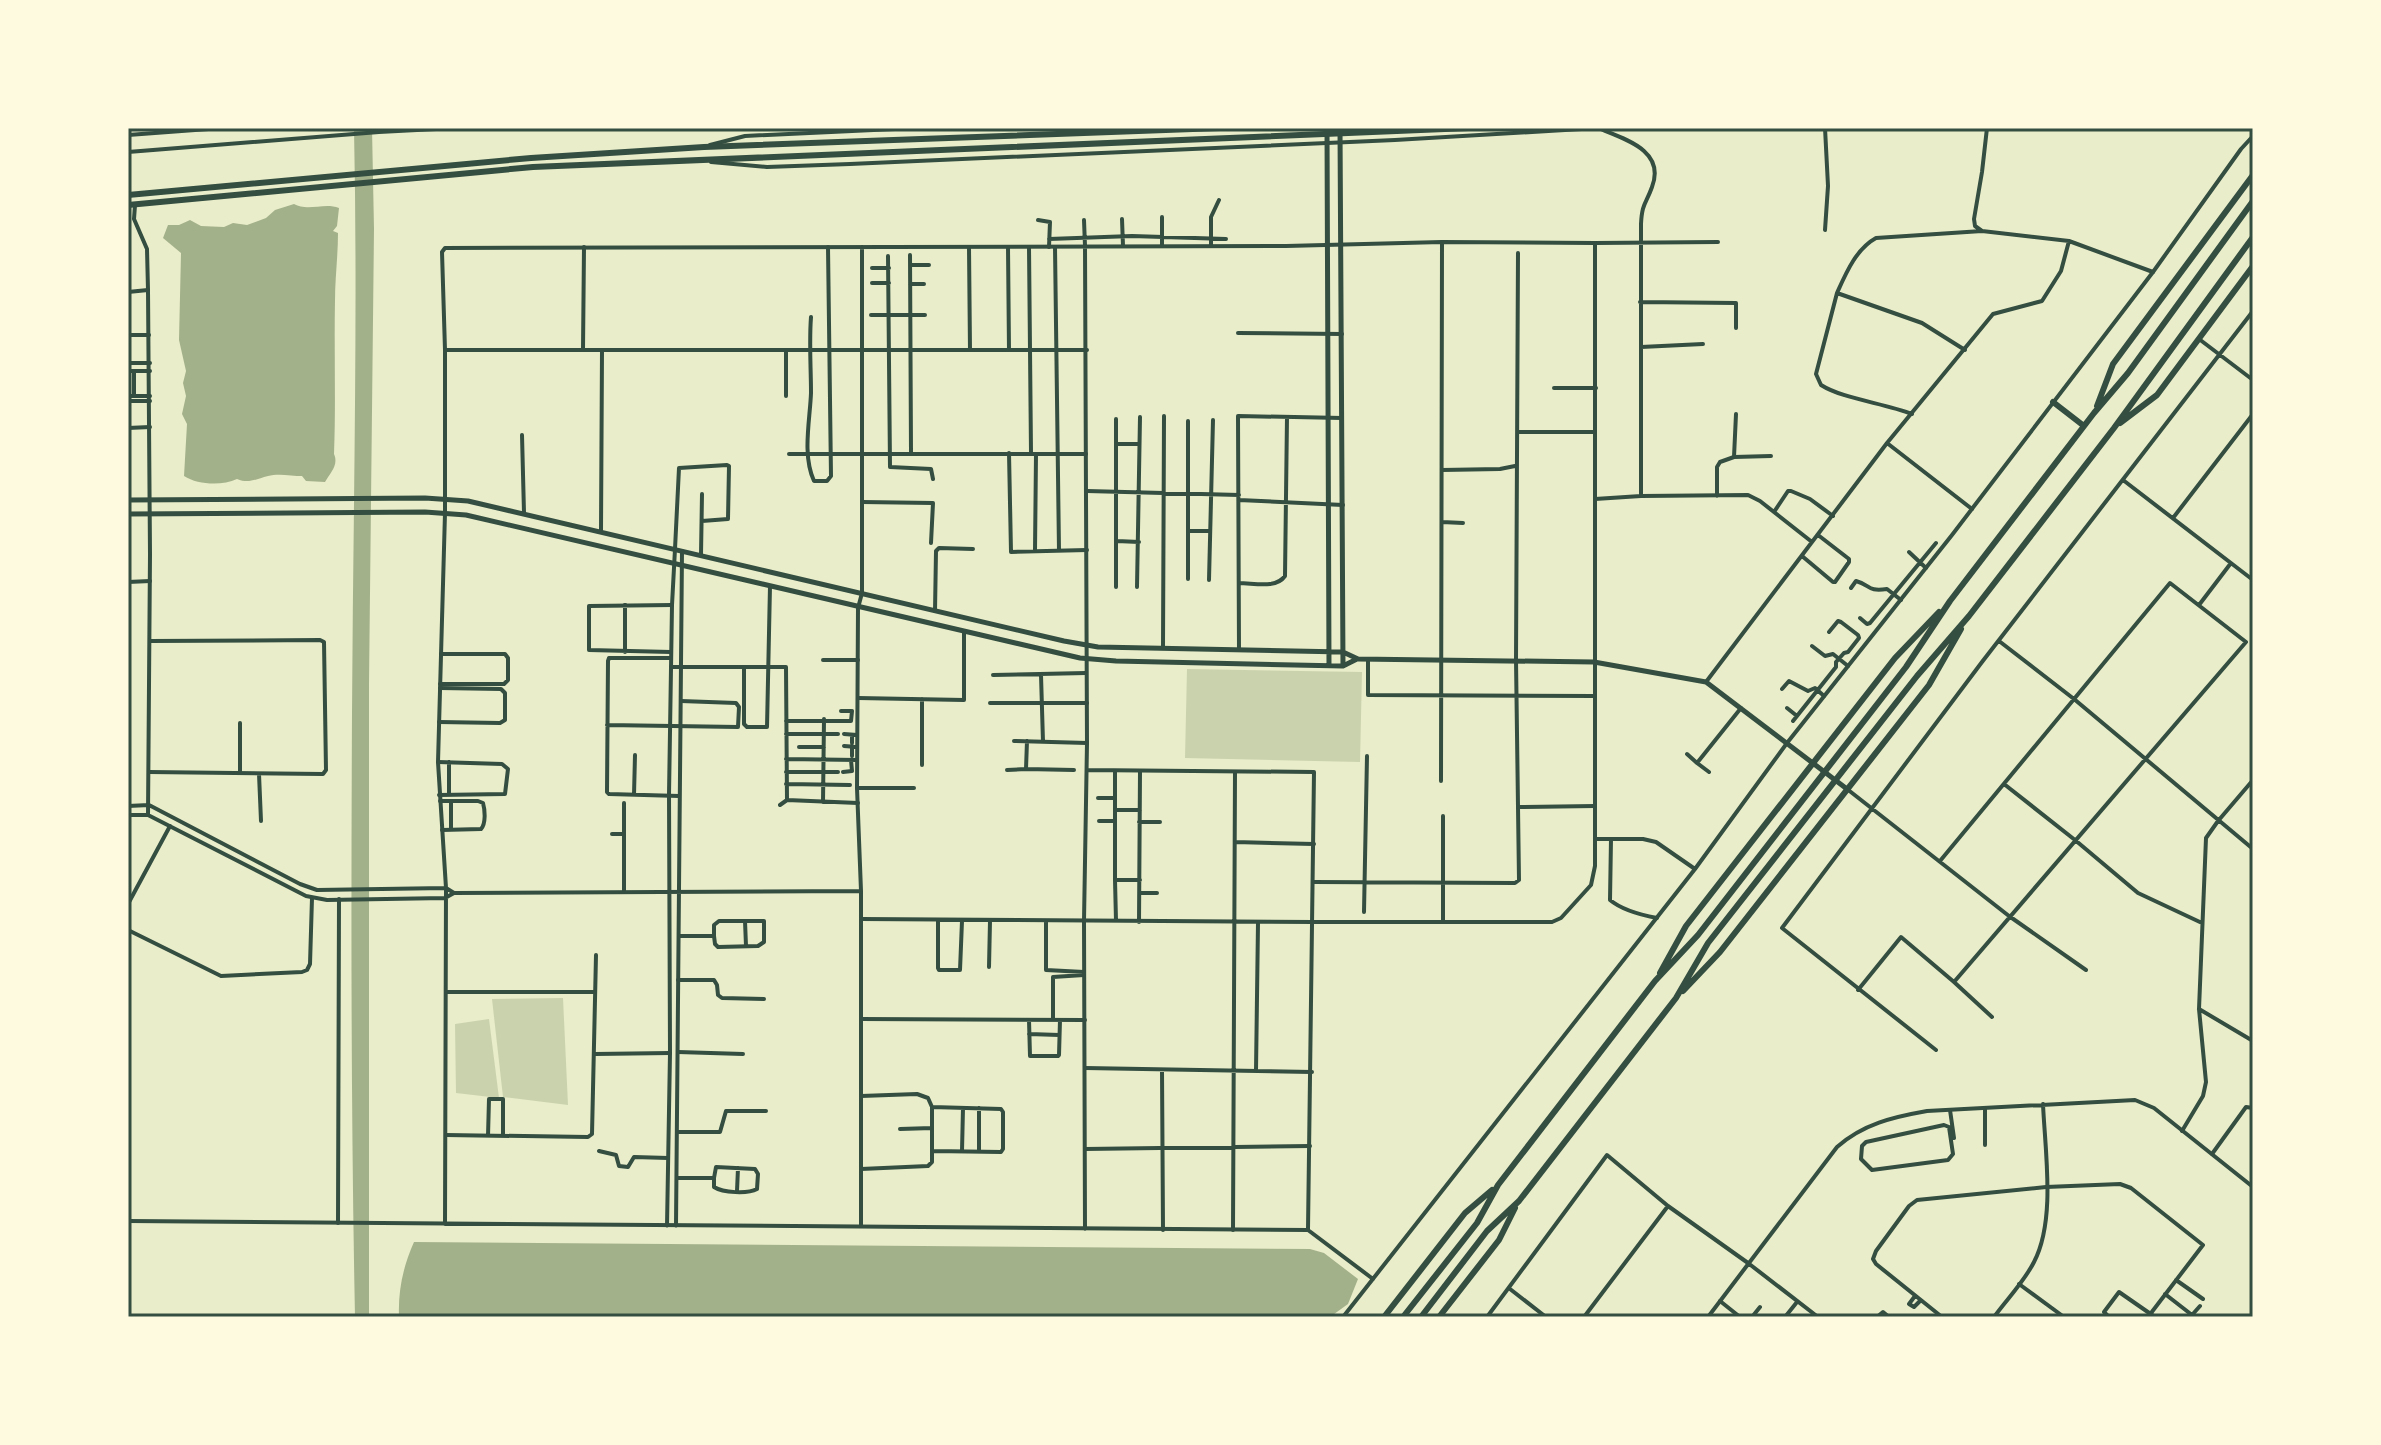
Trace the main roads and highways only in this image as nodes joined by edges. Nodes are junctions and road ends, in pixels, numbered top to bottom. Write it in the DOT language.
graph roads {
  1 [pos="1220,128"];
  2 [pos="1469,128"];
  3 [pos="1327,131"];
  4 [pos="1340,131"];
  5 [pos="2253,175"];
  6 [pos="128,195"];
  7 [pos="2253,201"];
  8 [pos="131,205"];
  9 [pos="2253,237"];
  10 [pos="2253,266"];
  11 [pos="2053,402"];
  12 [pos="2094,413"];
  13 [pos="2084,426"];
  14 [pos="2114,428"];
  15 [pos="128,500"];
  16 [pos="128,514"];
  17 [pos="1950,601"];
  18 [pos="1969,616"];
  19 [pos="1329,652"];
  20 [pos="1343,652"];
  21 [pos="1358,659"];
  22 [pos="1329,665"];
  23 [pos="1343,666"];
  24 [pos="1813,763"];
  25 [pos="1847,789"];
  26 [pos="1655,981"];
  27 [pos="1676,998"];
  28 [pos="1498,1185"];
  29 [pos="1519,1201"];
  30 [pos="1384,1317"];
  31 [pos="1403,1317"];
  32 [pos="1421,1317"];
  33 [pos="1439,1317"];
  1 -- 6 [label="highway"];
  2 -- 4 [label="highway"];
  3 -- 4 [label="highway"];
  3 -- 8 [label="highway"];
  3 -- 19 [label="main road"];
  4 -- 20 [label="main road"];
  5 -- 12 [label="highway"];
  7 -- 12 [label="highway"];
  9 -- 14 [label="highway"];
  10 -- 14 [label="highway"];
  11 -- 13 [label="highway"];
  12 -- 13 [label="highway"];
  13 -- 17 [label="highway"];
  14 -- 18 [label="highway"];
  15 -- 19 [label="main road"];
  16 -- 22 [label="main road"];
  17 -- 24 [label="highway"];
  17 -- 26 [label="highway"];
  18 -- 25 [label="highway"];
  18 -- 27 [label="highway"];
  19 -- 20 [label="main road"];
  19 -- 22 [label="main road"];
  20 -- 21 [label="main road"];
  20 -- 23 [label="main road"];
  21 -- 23 [label="main road"];
  21 -- 24 [label="main road"];
  22 -- 23 [label="main road"];
  24 -- 25 [label="main road"];
  24 -- 26 [label="highway"];
  25 -- 27 [label="highway"];
  26 -- 28 [label="highway"];
  27 -- 29 [label="highway"];
  28 -- 30 [label="highway"];
  28 -- 31 [label="highway"];
  29 -- 32 [label="highway"];
  29 -- 33 [label="highway"];
}
